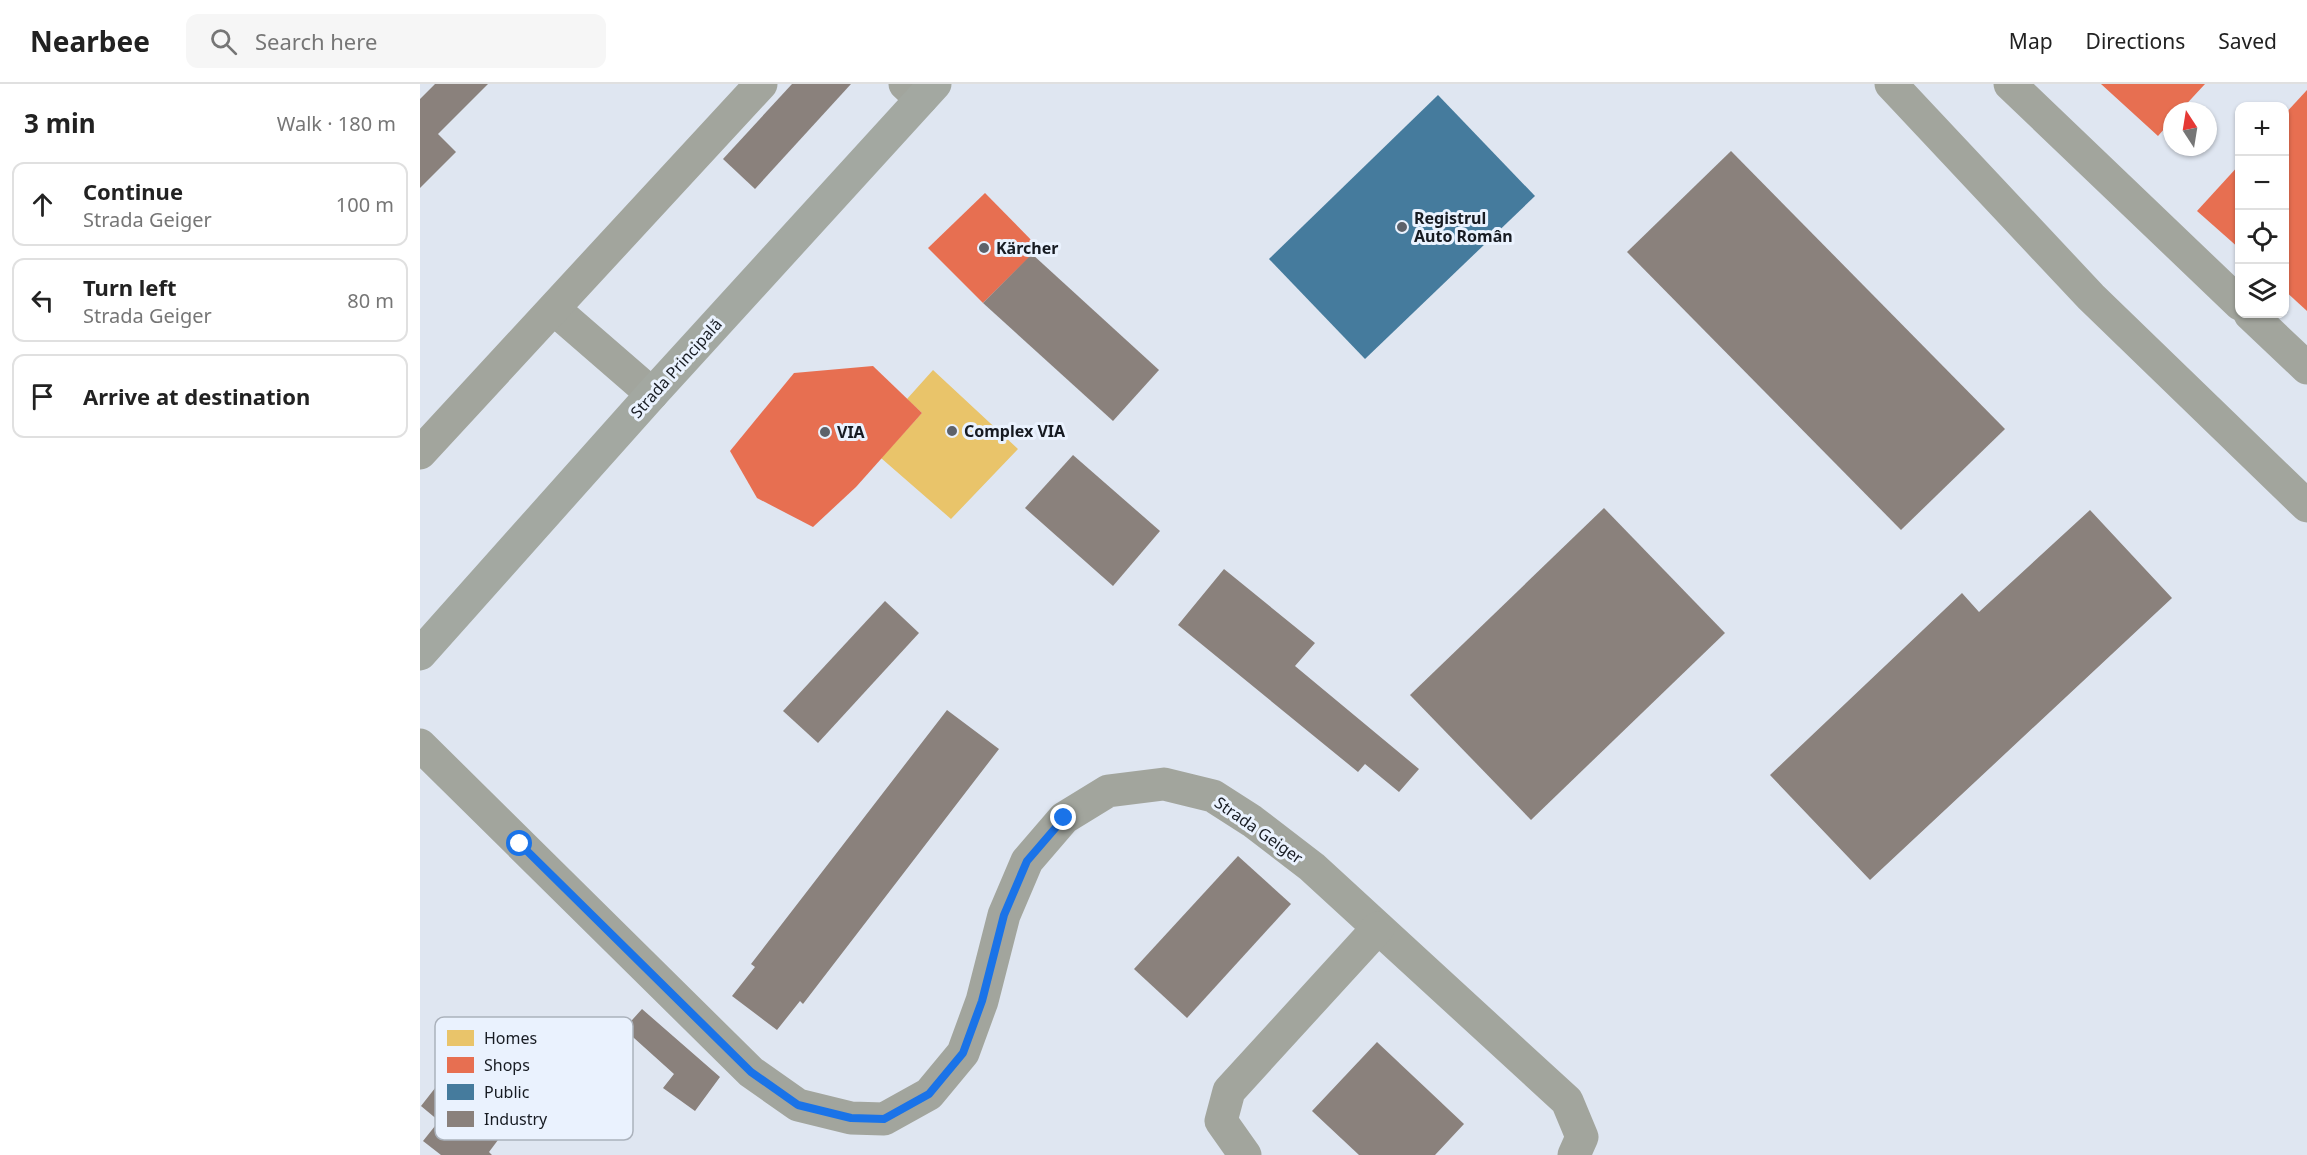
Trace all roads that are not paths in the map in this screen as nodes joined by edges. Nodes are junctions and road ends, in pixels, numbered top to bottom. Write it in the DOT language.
graph roads {
  1 [pos="761,84"];
  2 [pos="1891,84"];
  3 [pos="2010,84"];
  4 [pos="921,89"];
  5 [pos="2235,299"];
  6 [pos="554,309"];
  7 [pos="2254,318"];
  8 [pos="2307,368"];
  9 [pos="652,394"];
  10 [pos="420,453"];
  11 [pos="2307,506"];
  12 [pos="420,654"];
  13 [pos="420,745"];
  14 [pos="1378,928"];
  15 [pos="1245,1155"];
  16 [pos="1574,1155"];
  1 -- 6 [label="lane"];
  2 -- 11 [label="lane"];
  3 -- 5 [label="lane"];
  4 -- 9 [label="main road, Strada Principală"];
  6 -- 9 [label="lane"];
  6 -- 10 [label="lane"];
  7 -- 8 [label="lane"];
  9 -- 12 [label="main road, Strada Principală"];
  13 -- 14 [label="lane, Strada Geiger"];
  14 -- 15 [label="lane"];
  14 -- 16 [label="lane, Strada Geiger"];
}
